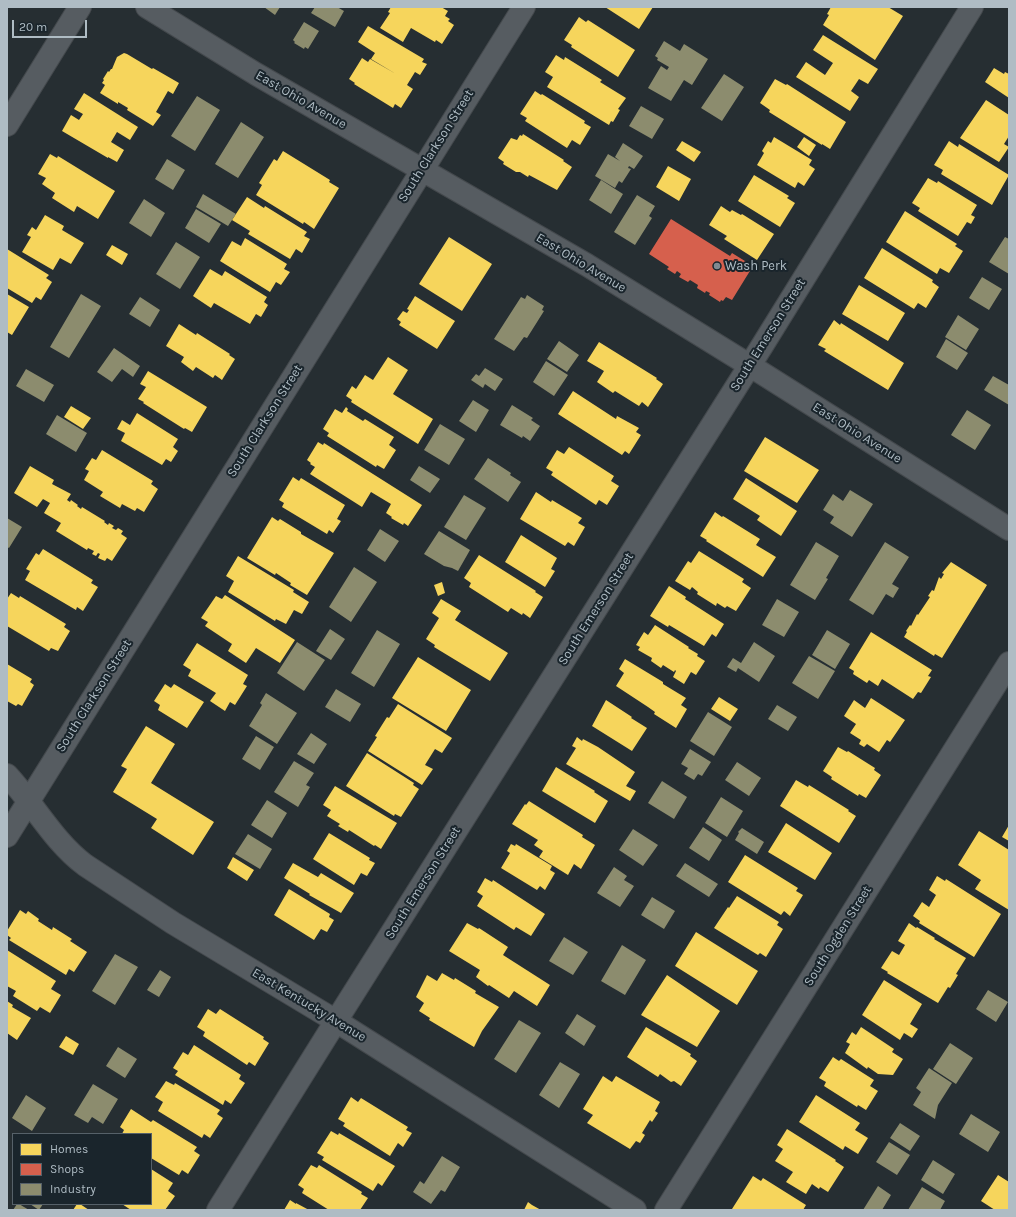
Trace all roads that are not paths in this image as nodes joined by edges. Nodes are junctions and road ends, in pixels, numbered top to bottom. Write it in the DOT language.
graph roads {
  1 [pos="80,7"];
  2 [pos="147,7"];
  3 [pos="524,7"];
  4 [pos="972,7"];
  5 [pos="7,126"];
  6 [pos="422,169"];
  7 [pos="750,365"];
  8 [pos="1009,529"];
  9 [pos="1009,663"];
  10 [pos="7,775"];
  11 [pos="29,801"];
  12 [pos="7,836"];
  13 [pos="336,1021"];
  14 [pos="218,1210"];
  15 [pos="635,1210"];
  16 [pos="666,1210"];
  1 -- 5 [label="street"];
  2 -- 6 [label="street, East Ohio Avenue"];
  3 -- 6 [label="street, South Clarkson Street"];
  4 -- 7 [label="street, South Emerson Street"];
  6 -- 7 [label="street, East Ohio Avenue"];
  6 -- 11 [label="street, South Clarkson Street"];
  7 -- 8 [label="street, East Ohio Avenue"];
  7 -- 13 [label="street, South Emerson Street"];
  9 -- 16 [label="street, South Ogden Street"];
  10 -- 11 [label="street, East Kentucky Avenue"];
  11 -- 12 [label="street, South Clarkson Street"];
  11 -- 13 [label="street, East Kentucky Avenue"];
  13 -- 14 [label="street, South Emerson Street"];
  13 -- 15 [label="street, East Kentucky Avenue"];
}
